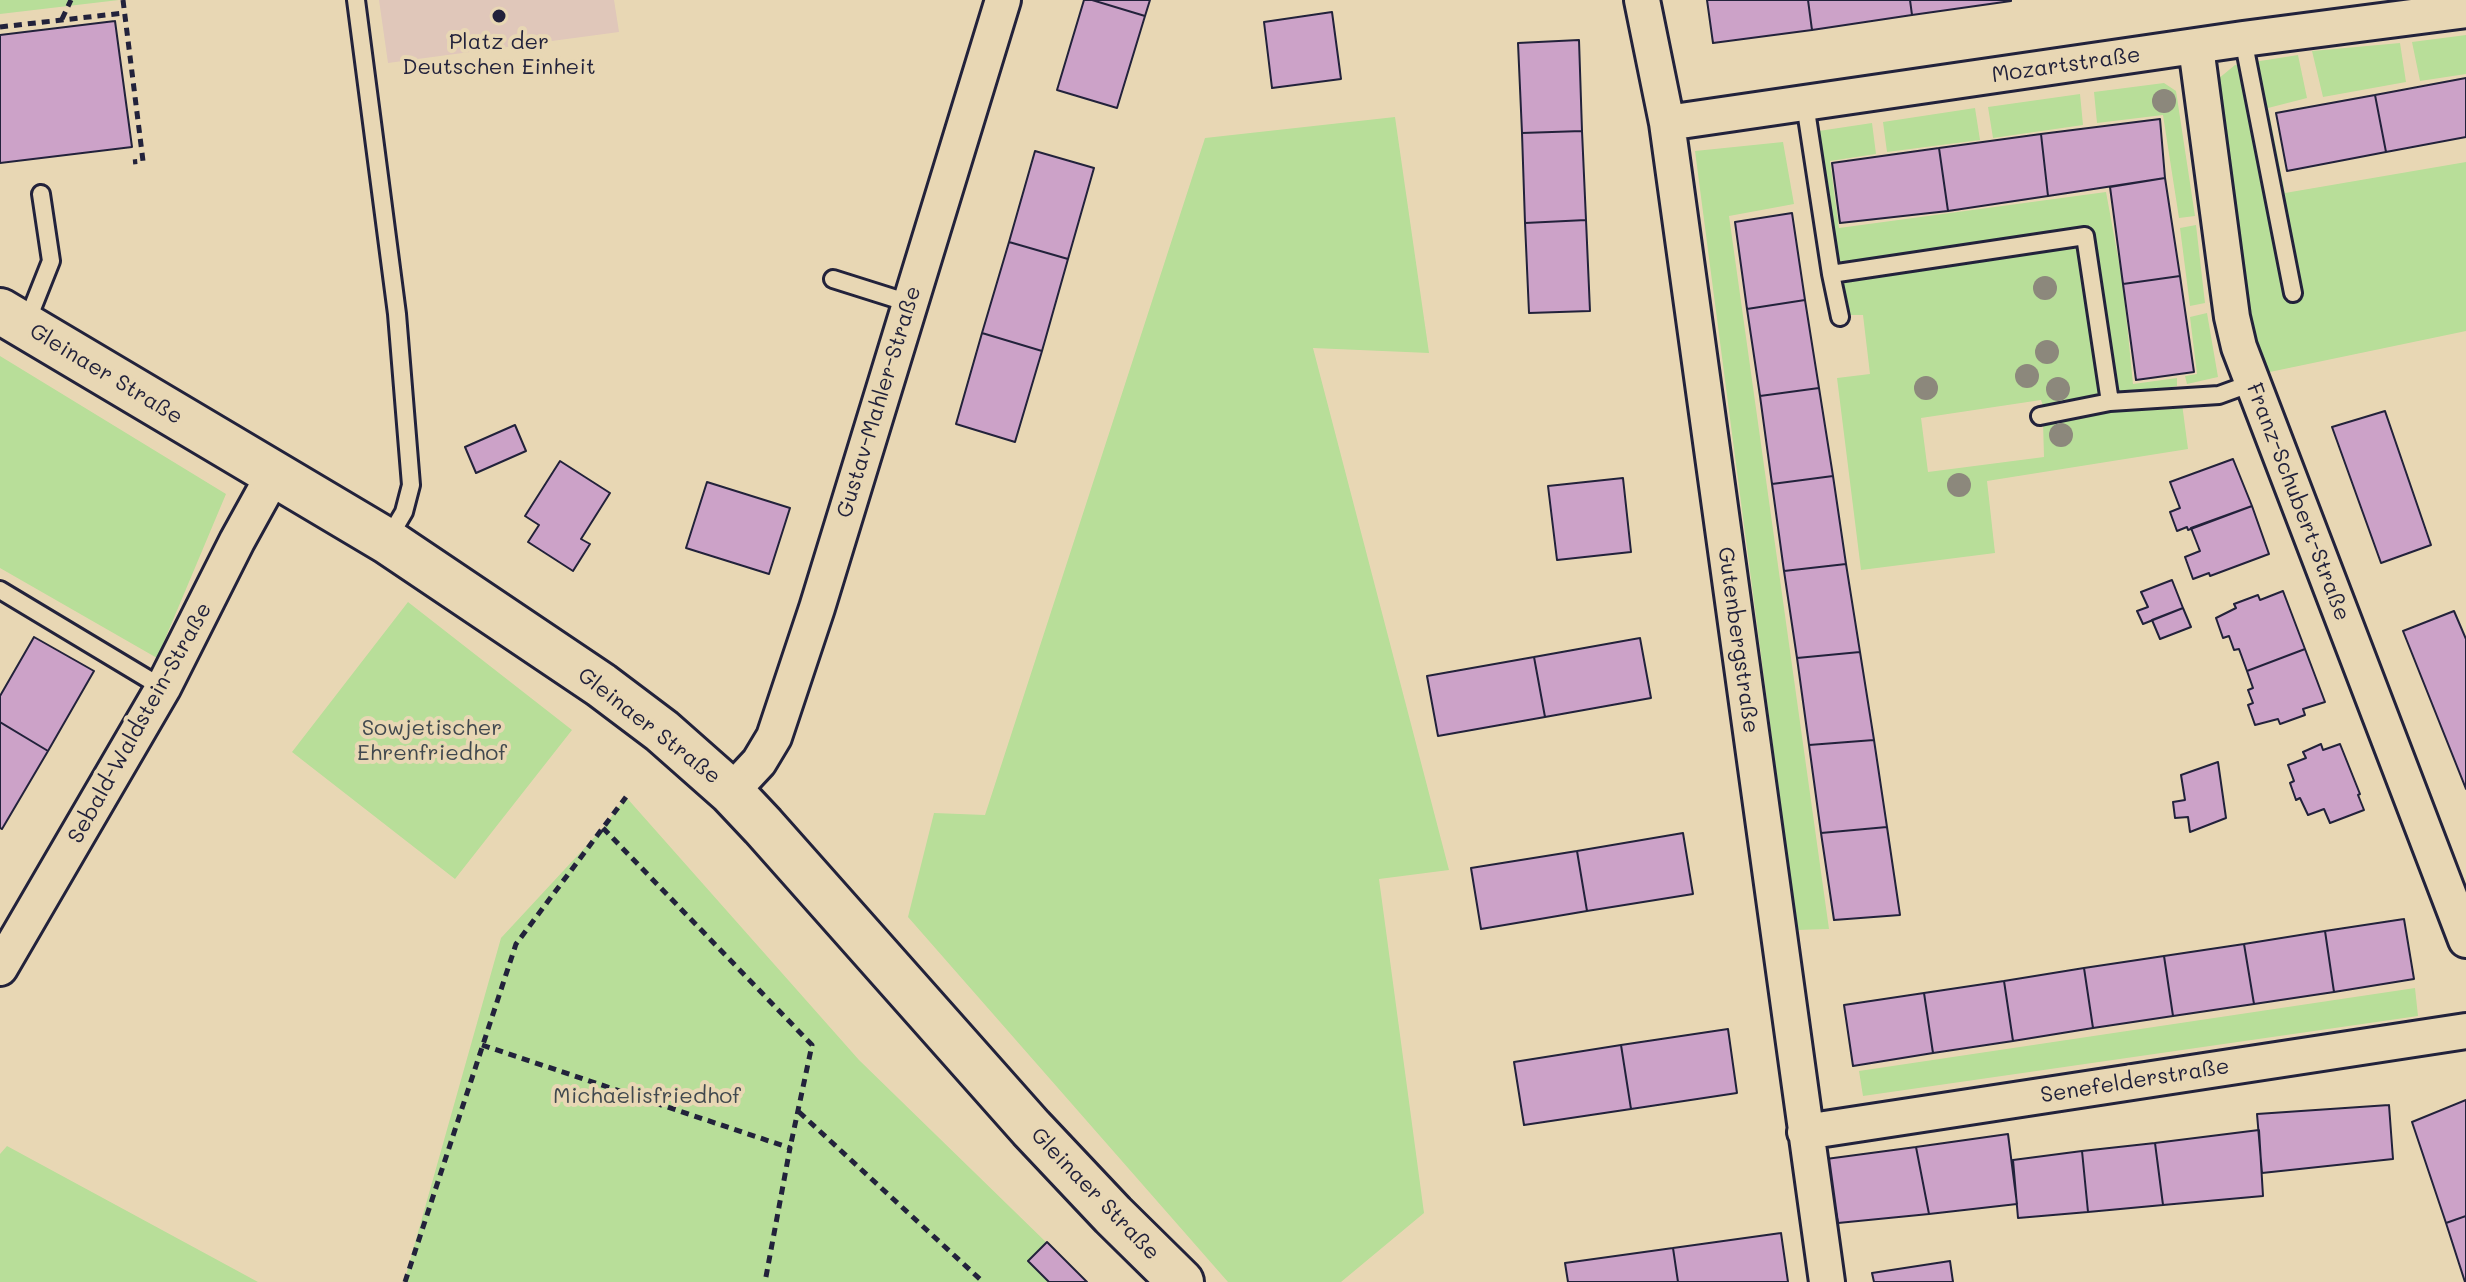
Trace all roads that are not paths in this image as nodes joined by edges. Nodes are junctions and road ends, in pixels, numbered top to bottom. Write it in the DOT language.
graph roads {
  1 [pos="356,0"];
  2 [pos="1003,0"];
  3 [pos="1642,0"];
  4 [pos="2466,10"];
  5 [pos="2243,39"];
  6 [pos="2196,47"];
  7 [pos="1805,104"];
  8 [pos="1667,123"];
  9 [pos="41,194"];
  10 [pos="1831,274"];
  11 [pos="833,279"];
  12 [pos="2293,293"];
  13 [pos="909,303"];
  14 [pos="1840,317"];
  15 [pos="13,319"];
  16 [pos="2252,383"];
  17 [pos="2110,402"];
  18 [pos="2040,416"];
  19 [pos="274,474"];
  20 [pos="387,541"];
  21 [pos="0,590"];
  22 [pos="163,688"];
  23 [pos="731,792"];
  24 [pos="2458,894"];
  25 [pos="2466,940"];
  26 [pos="0,968"];
  27 [pos="2466,1031"];
  28 [pos="1805,1132"];
  29 [pos="1181,1282"];
  30 [pos="1827,1282"];
  1 -- 20 [label="lane"];
  2 -- 13 [label="street, Gustav-Mahler-Straße"];
  3 -- 8 [label="street, Gutenbergstraße"];
  4 -- 5 [label="street, Mozartstraße"];
  5 -- 6 [label="street, Mozartstraße"];
  5 -- 12 [label="lane"];
  6 -- 7 [label="street, Mozartstraße"];
  6 -- 16 [label="street, Franz-Schubert-Straße"];
  7 -- 8 [label="street, Mozartstraße"];
  7 -- 10 [label="lane"];
  8 -- 28 [label="street, Gutenbergstraße"];
  9 -- 15 [label="lane"];
  10 -- 14 [label="lane"];
  10 -- 17 [label="lane"];
  11 -- 13 [label="lane"];
  13 -- 23 [label="street, Gustav-Mahler-Straße"];
  15 -- 19 [label="street, Gleinaer Straße"];
  16 -- 17 [label="lane"];
  16 -- 24 [label="street, Franz-Schubert-Straße"];
  17 -- 18 [label="lane"];
  19 -- 20 [label="street, Gleinaer Straße"];
  19 -- 22 [label="street, Sebald-Waldstein-Straße"];
  20 -- 23 [label="street, Gleinaer Straße"];
  21 -- 22 [label="lane"];
  22 -- 26 [label="street, Sebald-Waldstein-Straße"];
  23 -- 29 [label="street, Gleinaer Straße"];
  24 -- 25 [label="street, Franz-Schubert-Straße"];
  27 -- 28 [label="street, Senefelderstraße"];
  28 -- 30 [label="street, Gutenbergstraße"];
}
